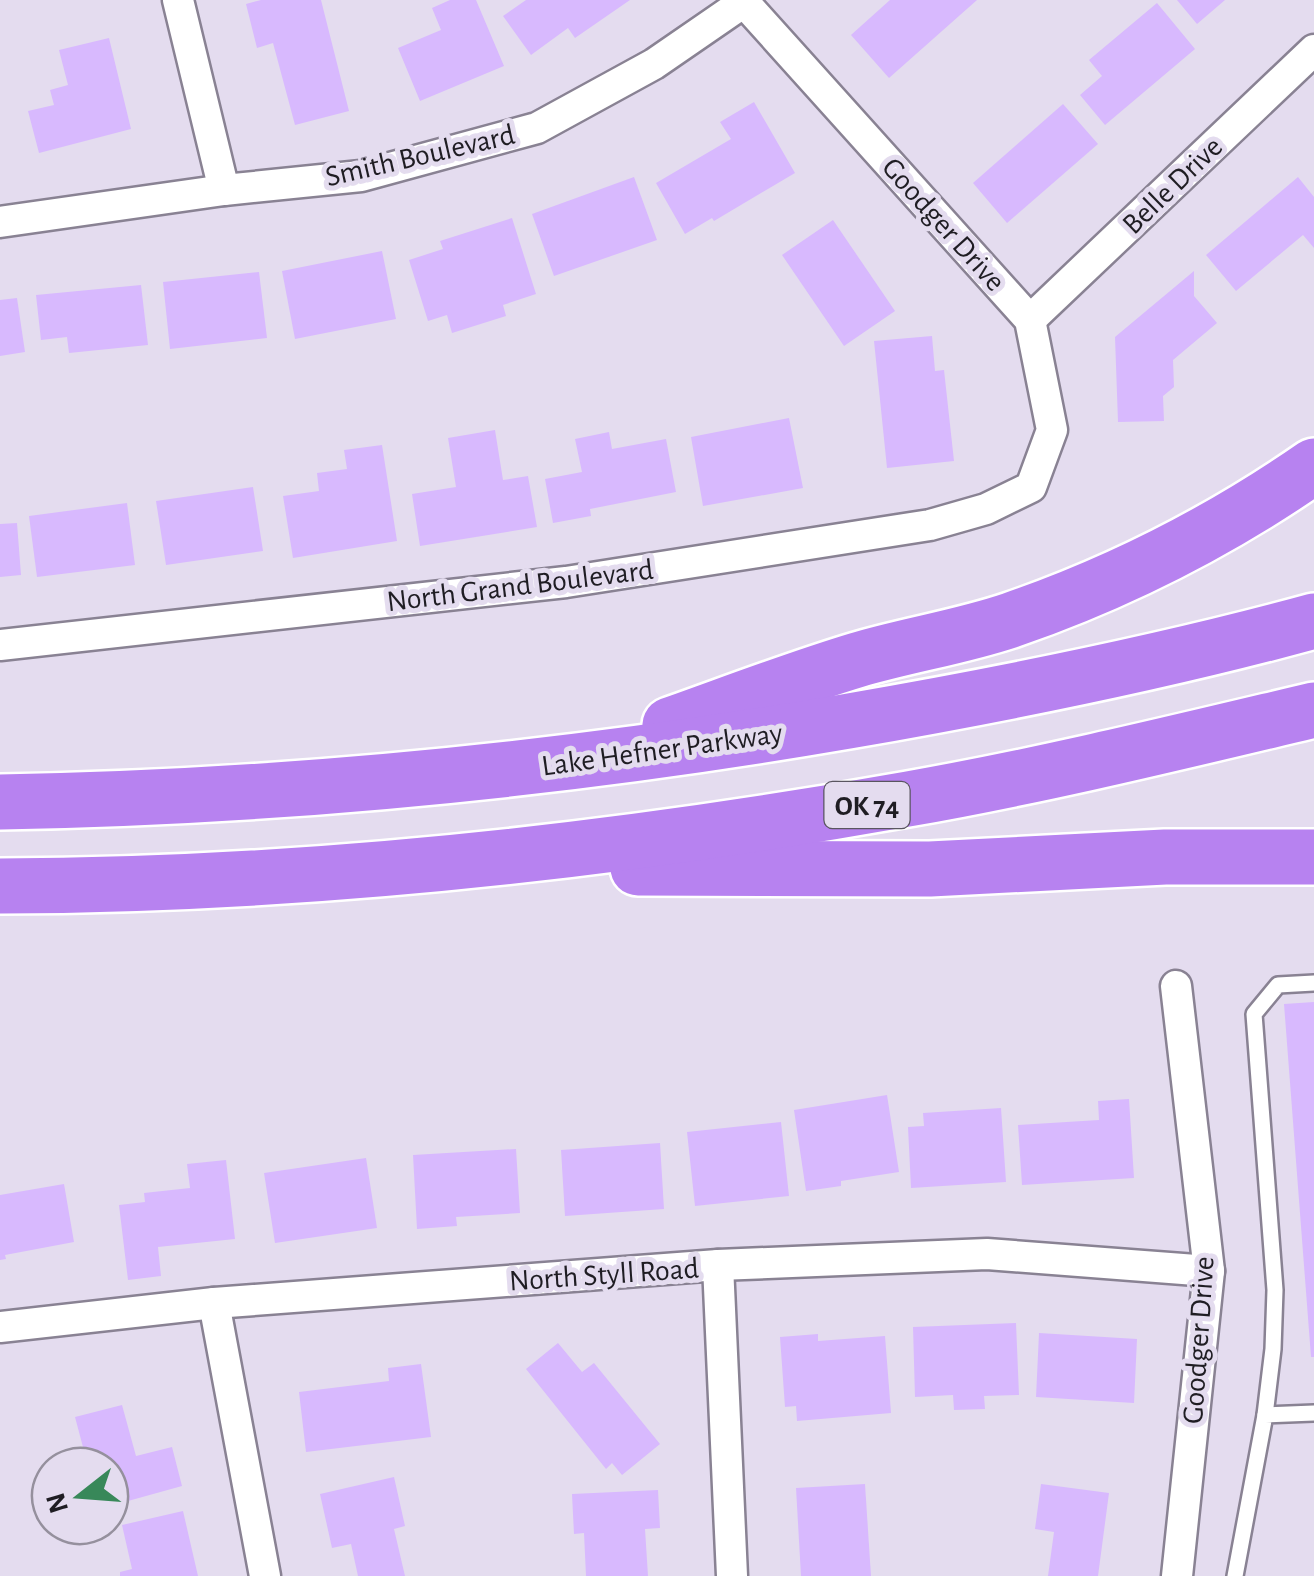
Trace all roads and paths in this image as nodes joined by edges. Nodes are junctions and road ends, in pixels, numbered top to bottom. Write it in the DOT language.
graph roads {
  1 [pos="178,0"];
  2 [pos="744,1"];
  3 [pos="1314,50"];
  4 [pos="224,190"];
  5 [pos="0,222"];
  6 [pos="1030,320"];
  7 [pos="1314,466"];
  8 [pos="1314,620"];
  9 [pos="0,645"];
  10 [pos="1314,710"];
  11 [pos="554,765"];
  12 [pos="0,802"];
  13 [pos="1314,857"];
  14 [pos="415,867"];
  15 [pos="0,886"];
  16 [pos="1314,983"];
  17 [pos="1176,986"];
  18 [pos="718,1265"];
  19 [pos="1209,1271"];
  20 [pos="214,1303"];
  21 [pos="0,1326"];
  22 [pos="1314,1413"];
  23 [pos="1265,1416"];
  24 [pos="265,1576"];
  25 [pos="732,1576"];
  26 [pos="1177,1576"];
  27 [pos="1234,1576"];
  1 -- 4 [label="street"];
  2 -- 4 [label="street, Smith Boulevard"];
  2 -- 6 [label="street, Goodger Drive"];
  3 -- 6 [label="street, Belle Drive"];
  4 -- 5 [label="street, Smith Boulevard"];
  6 -- 9 [label="street, North Grand Boulevard"];
  7 -- 11 [label="highway"];
  8 -- 11 [label="highway, Lake Hefner Parkway"];
  10 -- 14 [label="highway, OK 74"];
  11 -- 12 [label="highway, Lake Hefner Parkway"];
  13 -- 14 [label="highway"];
  14 -- 15 [label="highway, OK 74"];
  16 -- 23 [label="lane"];
  17 -- 19 [label="street, Goodger Drive"];
  18 -- 19 [label="street, North Styll Road"];
  18 -- 20 [label="street, North Styll Road"];
  18 -- 25 [label="street"];
  19 -- 26 [label="street, Goodger Drive"];
  20 -- 21 [label="street, North Styll Road"];
  20 -- 24 [label="street"];
  22 -- 23 [label="lane"];
  23 -- 27 [label="lane"];
}
